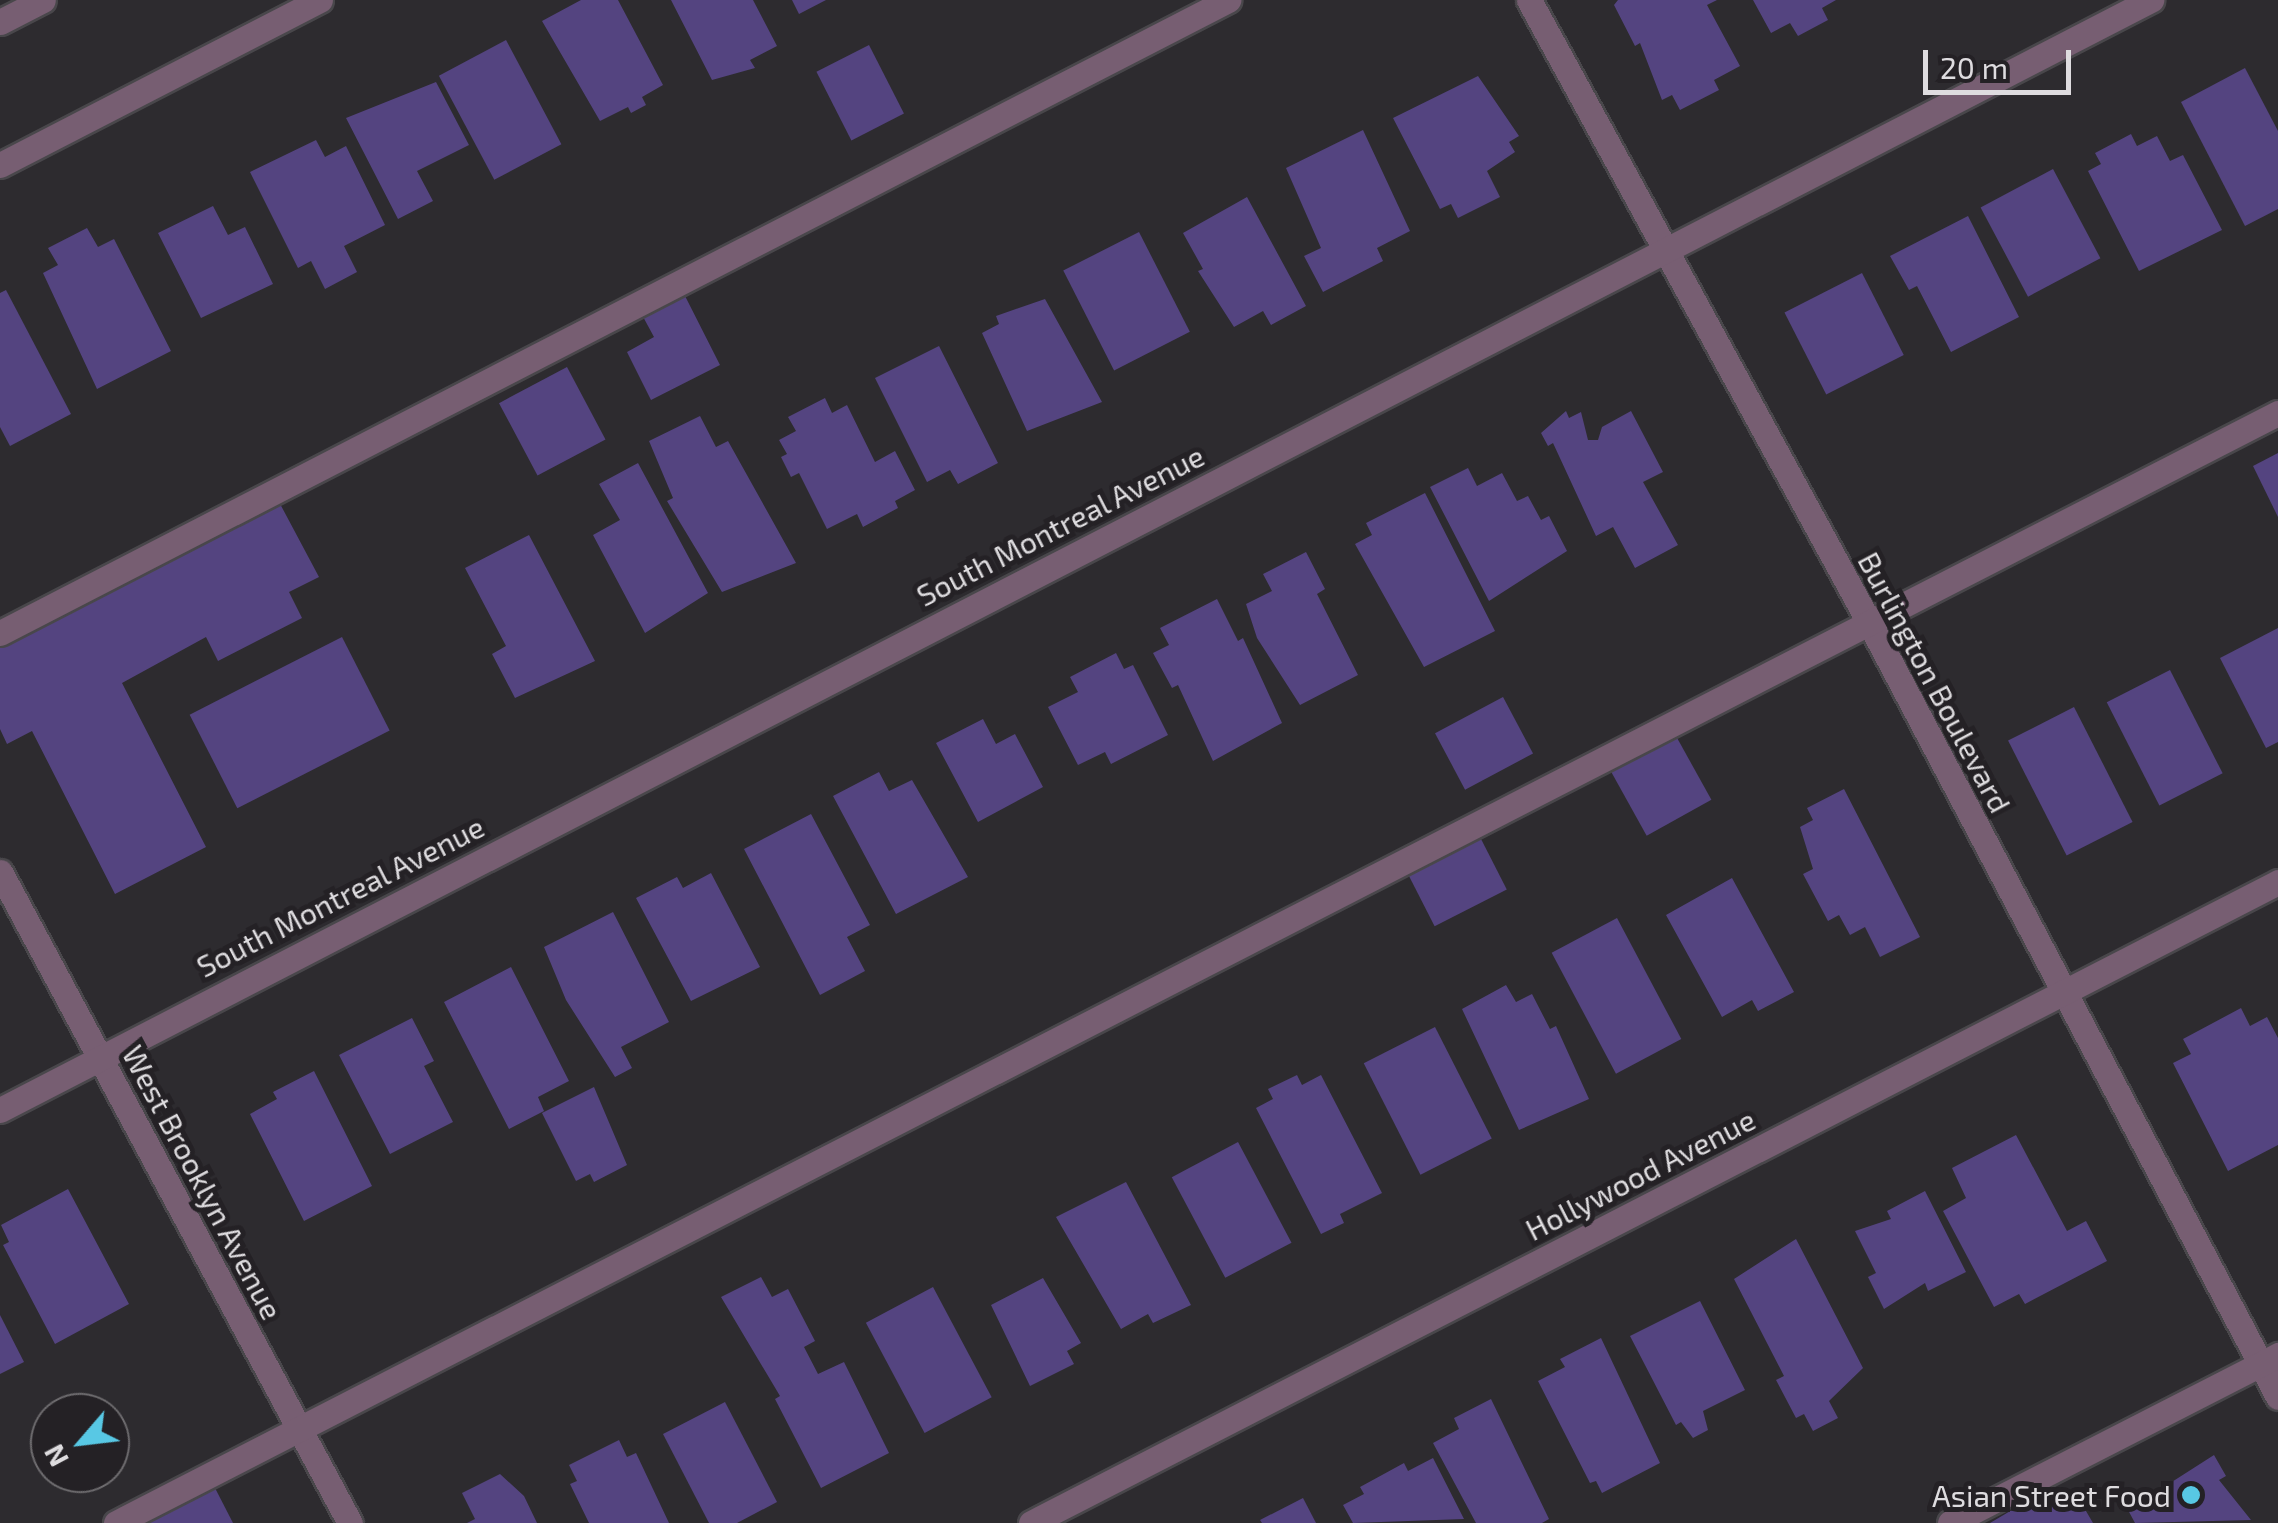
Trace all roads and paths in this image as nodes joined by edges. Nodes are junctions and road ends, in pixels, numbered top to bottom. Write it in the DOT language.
graph roads {
  1 [pos="43,0"];
  2 [pos="320,0"];
  3 [pos="1228,0"];
  4 [pos="1529,0"];
  5 [pos="2151,0"];
  6 [pos="0,22"];
  7 [pos="0,166"];
  8 [pos="1665,250"];
  9 [pos="2278,413"];
  10 [pos="1870,624"];
  11 [pos="0,633"];
  12 [pos="0,872"];
  13 [pos="2278,882"];
  14 [pos="2062,994"];
  15 [pos="99,1058"];
  16 [pos="0,1110"];
  17 [pos="2269,1359"];
  18 [pos="2278,1397"];
  19 [pos="299,1428"];
  20 [pos="116,1523"];
  21 [pos="350,1523"];
  22 [pos="1031,1523"];
  23 [pos="1950,1523"];
  1 -- 6 [label="street"];
  2 -- 7 [label="street"];
  3 -- 11 [label="street"];
  4 -- 8 [label="street, Burlington Boulevard"];
  5 -- 8 [label="street, South Montreal Avenue"];
  8 -- 10 [label="street, Burlington Boulevard"];
  8 -- 15 [label="street, South Montreal Avenue"];
  9 -- 10 [label="street"];
  10 -- 14 [label="street, Burlington Boulevard"];
  10 -- 19 [label="street"];
  12 -- 15 [label="street, West Brooklyn Avenue"];
  13 -- 14 [label="street, Hollywood Avenue"];
  14 -- 17 [label="street, Burlington Boulevard"];
  14 -- 22 [label="street, Hollywood Avenue"];
  15 -- 16 [label="street, South Montreal Avenue"];
  15 -- 19 [label="street, West Brooklyn Avenue"];
  17 -- 18 [label="street, Burlington Boulevard"];
  17 -- 23 [label="street"];
  19 -- 20 [label="street"];
  19 -- 21 [label="street, West Brooklyn Avenue"];
}
